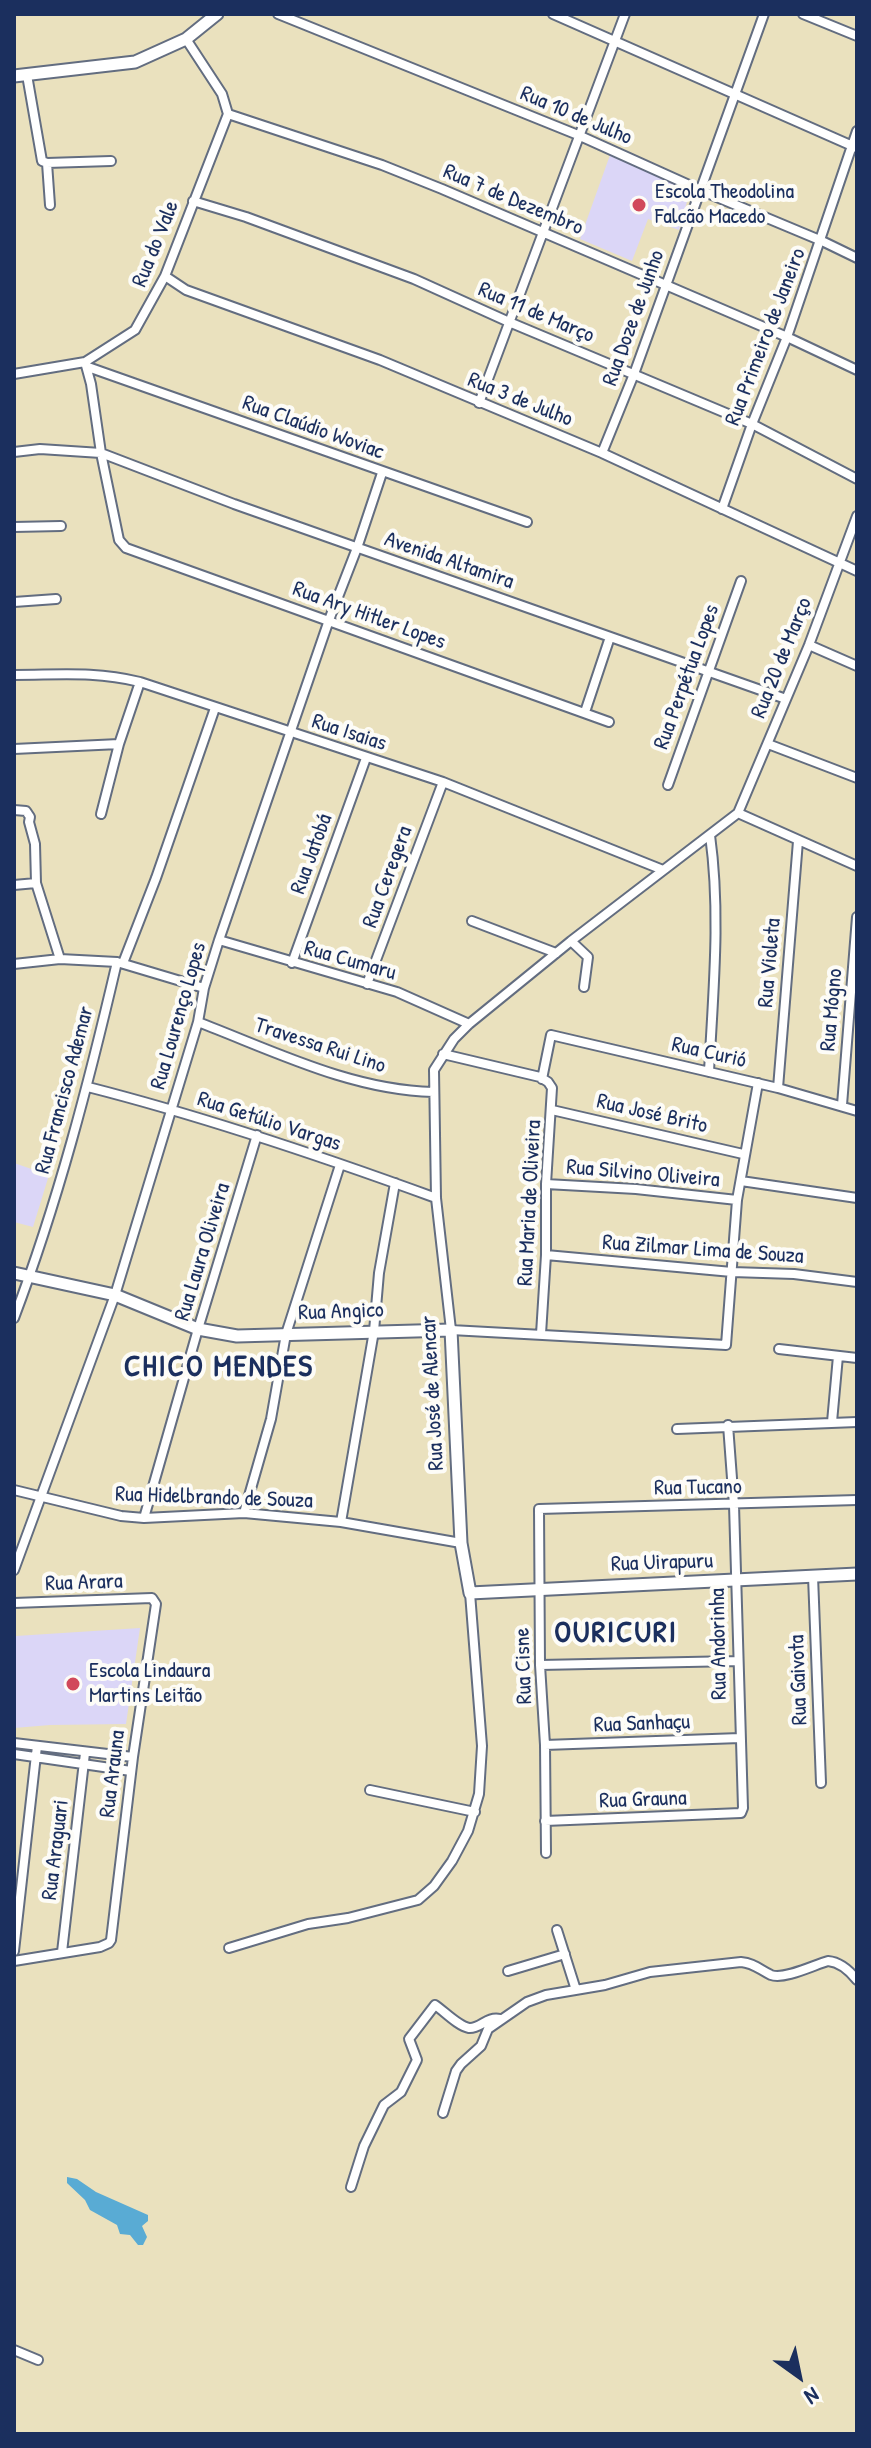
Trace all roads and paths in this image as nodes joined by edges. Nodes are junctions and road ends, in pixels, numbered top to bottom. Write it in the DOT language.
graph roads {
  1 [pos="217,14"];
  2 [pos="278,14"];
  3 [pos="553,14"];
  4 [pos="625,14"];
  5 [pos="764,14"];
  6 [pos="803,14"];
  7 [pos="857,36"];
  8 [pos="186,39"];
  9 [pos="615,41"];
  10 [pos="27,75"];
  11 [pos="14,76"];
  12 [pos="734,93"];
  13 [pos="228,114"];
  14 [pos="857,131"];
  15 [pos="578,135"];
  16 [pos="854,146"];
  17 [pos="111,161"];
  18 [pos="45,163"];
  19 [pos="700,190"];
  20 [pos="193,201"];
  21 [pos="50,205"];
  22 [pos="544,232"];
  23 [pos="822,241"];
  24 [pos="857,258"];
  25 [pos="165,276"];
  26 [pos="665,284"];
  27 [pos="509,322"];
  28 [pos="787,337"];
  29 [pos="86,365"];
  30 [pos="857,370"];
  31 [pos="14,374"];
  32 [pos="634,374"];
  33 [pos="479,403"];
  34 [pos="752,424"];
  35 [pos="14,452"];
  36 [pos="101,453"];
  37 [pos="602,453"];
  38 [pos="382,473"];
  39 [pos="857,479"];
  40 [pos="722,509"];
  41 [pos="857,516"];
  42 [pos="527,522"];
  43 [pos="61,526"];
  44 [pos="14,527"];
  45 [pos="357,548"];
  46 [pos="838,562"];
  47 [pos="857,571"];
  48 [pos="741,581"];
  49 [pos="56,599"];
  50 [pos="14,602"];
  51 [pos="329,620"];
  52 [pos="610,637"];
  53 [pos="809,645"];
  54 [pos="857,666"];
  55 [pos="708,671"];
  56 [pos="14,675"];
  57 [pos="140,682"];
  58 [pos="786,699"];
  59 [pos="215,708"];
  60 [pos="585,712"];
  61 [pos="609,722"];
  62 [pos="289,732"];
  63 [pos="119,744"];
  64 [pos="768,744"];
  65 [pos="14,749"];
  66 [pos="366,758"];
  67 [pos="857,778"];
  68 [pos="443,782"];
  69 [pos="668,785"];
  70 [pos="14,810"];
  71 [pos="738,813"];
  72 [pos="101,814"];
  73 [pos="710,835"];
  74 [pos="798,841"];
  75 [pos="857,866"];
  76 [pos="663,870"];
  77 [pos="36,883"];
  78 [pos="14,885"];
  79 [pos="857,917"];
  80 [pos="472,921"];
  81 [pos="219,940"];
  82 [pos="571,941"];
  83 [pos="856,945"];
  84 [pos="556,953"];
  85 [pos="60,959"];
  86 [pos="120,962"];
  87 [pos="292,963"];
  88 [pos="14,964"];
  89 [pos="367,984"];
  90 [pos="584,987"];
  91 [pos="204,988"];
  92 [pos="198,1022"];
  93 [pos="469,1024"];
  94 [pos="443,1054"];
  95 [pos="709,1072"];
  96 [pos="542,1079"];
  97 [pos="758,1083"];
  98 [pos="88,1087"];
  99 [pos="778,1088"];
  100 [pos="433,1092"];
  101 [pos="842,1105"];
  102 [pos="171,1108"];
  103 [pos="552,1110"];
  104 [pos="857,1111"];
  105 [pos="257,1135"];
  106 [pos="743,1154"];
  107 [pos="340,1165"];
  108 [pos="741,1181"];
  109 [pos="395,1183"];
  110 [pos="546,1184"];
  111 [pos="436,1198"];
  112 [pos="857,1198"];
  113 [pos="737,1200"];
  114 [pos="546,1255"];
  115 [pos="732,1272"];
  116 [pos="14,1273"];
  117 [pos="30,1276"];
  118 [pos="857,1282"];
  119 [pos="115,1295"];
  120 [pos="14,1318"];
  121 [pos="198,1329"];
  122 [pos="451,1330"];
  123 [pos="374,1331"];
  124 [pos="286,1334"];
  125 [pos="541,1334"];
  126 [pos="779,1349"];
  127 [pos="838,1356"];
  128 [pos="857,1358"];
  129 [pos="832,1422"];
  130 [pos="857,1422"];
  131 [pos="728,1425"];
  132 [pos="677,1429"];
  133 [pos="14,1490"];
  134 [pos="42,1498"];
  135 [pos="857,1500"];
  136 [pos="734,1505"];
  137 [pos="539,1509"];
  138 [pos="244,1513"];
  139 [pos="144,1518"];
  140 [pos="341,1522"];
  141 [pos="461,1543"];
  142 [pos="14,1570"];
  143 [pos="857,1574"];
  144 [pos="813,1576"];
  145 [pos="736,1580"];
  146 [pos="540,1588"];
  147 [pos="470,1593"];
  148 [pos="155,1600"];
  149 [pos="14,1603"];
  150 [pos="737,1661"];
  151 [pos="540,1665"];
  152 [pos="740,1738"];
  153 [pos="14,1743"];
  154 [pos="545,1745"];
  155 [pos="37,1746"];
  156 [pos="85,1753"];
  157 [pos="14,1754"];
  158 [pos="133,1757"];
  159 [pos="37,1758"];
  160 [pos="84,1764"];
  161 [pos="131,1771"];
  162 [pos="821,1783"];
  163 [pos="370,1790"];
  164 [pos="475,1812"];
  165 [pos="741,1813"];
  166 [pos="545,1821"];
  167 [pos="14,1853"];
  168 [pos="546,1853"];
  169 [pos="24,1856"];
  170 [pos="557,1930"];
  171 [pos="229,1948"];
  172 [pos="14,1951"];
  173 [pos="62,1952"];
  174 [pos="565,1954"];
  175 [pos="14,1961"];
  176 [pos="508,1971"];
  177 [pos="857,1980"];
  178 [pos="576,1990"];
  179 [pos="500,2019"];
  180 [pos="443,2113"];
  181 [pos="351,2187"];
  182 [pos="14,2350"];
  183 [pos="38,2360"];
  1 -- 8 [label="street"];
  2 -- 15 [label="street, Rua 10 de Julho"];
  3 -- 9 [label="street"];
  4 -- 9 [label="street"];
  5 -- 12 [label="street, Rua Doze de Junho"];
  6 -- 7 [label="street"];
  8 -- 10 [label="street"];
  8 -- 13 [label="street"];
  9 -- 12 [label="street"];
  9 -- 15 [label="street"];
  10 -- 11 [label="street"];
  10 -- 18 [label="street"];
  12 -- 16 [label="street"];
  12 -- 19 [label="street, Rua Doze de Junho"];
  13 -- 20 [label="street, Rua do Vale"];
  13 -- 22 [label="street, Rua 7 de Dezembro"];
  14 -- 16 [label="street, Rua Primeiro de Janeiro"];
  15 -- 19 [label="street, Rua 10 de Julho"];
  15 -- 22 [label="street"];
  16 -- 23 [label="street, Rua Primeiro de Janeiro"];
  17 -- 18 [label="street"];
  18 -- 21 [label="street"];
  19 -- 23 [label="street, Rua 10 de Julho"];
  19 -- 26 [label="street, Rua Doze de Junho"];
  20 -- 25 [label="street, Rua do Vale"];
  20 -- 27 [label="street, Rua 11 de Março"];
  22 -- 26 [label="street, Rua 7 de Dezembro"];
  22 -- 27 [label="street"];
  23 -- 24 [label="street, Rua 10 de Julho"];
  23 -- 28 [label="street, Rua Primeiro de Janeiro"];
  25 -- 29 [label="street, Rua do Vale"];
  25 -- 33 [label="street, Rua 3 de Julho"];
  26 -- 28 [label="street, Rua 7 de Dezembro"];
  26 -- 32 [label="street, Rua Doze de Junho"];
  27 -- 32 [label="street, Rua 11 de Março"];
  27 -- 33 [label="street"];
  28 -- 30 [label="street, Rua 7 de Dezembro"];
  28 -- 34 [label="street, Rua Primeiro de Janeiro"];
  29 -- 31 [label="street"];
  29 -- 36 [label="street"];
  29 -- 38 [label="street, Rua Claúdio Woviac"];
  32 -- 34 [label="street, Rua 11 de Março"];
  32 -- 37 [label="street, Rua Doze de Junho"];
  33 -- 37 [label="street, Rua 3 de Julho"];
  34 -- 39 [label="street, Rua 11 de Março"];
  34 -- 40 [label="street, Rua Primeiro de Janeiro"];
  35 -- 36 [label="street, Avenida Altamira"];
  36 -- 45 [label="street, Avenida Altamira"];
  36 -- 51 [label="street, Rua Ary Hitler Lopes"];
  37 -- 40 [label="street, Rua 3 de Julho"];
  38 -- 42 [label="street, Rua Claúdio Woviac"];
  38 -- 45 [label="street, Rua Lourenço Lopes"];
  40 -- 46 [label="street, Rua 3 de Julho"];
  41 -- 46 [label="street, Rua 20 de Março"];
  43 -- 44 [label="street"];
  45 -- 51 [label="street, Rua Lourenço Lopes"];
  45 -- 52 [label="street, Avenida Altamira"];
  46 -- 47 [label="street, Rua 3 de Julho"];
  46 -- 53 [label="street, Rua 20 de Março"];
  48 -- 55 [label="street, Rua Perpétua Lopes"];
  49 -- 50 [label="street"];
  51 -- 60 [label="street, Rua Ary Hitler Lopes"];
  51 -- 62 [label="street, Rua Lourenço Lopes"];
  52 -- 55 [label="street, Avenida Altamira"];
  52 -- 60 [label="street"];
  53 -- 54 [label="street"];
  53 -- 58 [label="street, Rua 20 de Março"];
  55 -- 58 [label="street, Avenida Altamira"];
  55 -- 69 [label="street, Rua Perpétua Lopes"];
  56 -- 57 [label="street, Rua Isaias"];
  57 -- 59 [label="street, Rua Isaias"];
  57 -- 63 [label="street"];
  58 -- 64 [label="street, Rua 20 de Março"];
  59 -- 62 [label="street, Rua Isaias"];
  59 -- 86 [label="street, Rua Francisco Ademar"];
  60 -- 61 [label="street, Rua Ary Hitler Lopes"];
  62 -- 66 [label="street, Rua Isaias"];
  62 -- 81 [label="street, Rua Lourenço Lopes"];
  63 -- 65 [label="street"];
  63 -- 72 [label="street"];
  64 -- 67 [label="street"];
  64 -- 71 [label="street, Rua 20 de Março"];
  66 -- 68 [label="street, Rua Isaias"];
  66 -- 87 [label="street, Rua Jatobá"];
  68 -- 76 [label="street, Rua Isaias"];
  68 -- 89 [label="street, Rua Ceregera"];
  70 -- 77 [label="street"];
  71 -- 73 [label="street, Rua José de Alencar"];
  71 -- 74 [label="street"];
  73 -- 76 [label="street, Rua José de Alencar"];
  73 -- 95 [label="street"];
  74 -- 75 [label="street"];
  74 -- 99 [label="street, Rua Violeta"];
  76 -- 82 [label="street, Rua José de Alencar"];
  77 -- 78 [label="street"];
  77 -- 85 [label="street"];
  79 -- 83 [label="street, Rua Mógno"];
  80 -- 84 [label="street"];
  81 -- 87 [label="street, Rua Cumaru"];
  81 -- 91 [label="street, Rua Lourenço Lopes"];
  82 -- 84 [label="street, Rua José de Alencar"];
  82 -- 90 [label="street"];
  83 -- 101 [label="street, Rua Mógno"];
  84 -- 93 [label="street, Rua José de Alencar"];
  85 -- 86 [label="street"];
  85 -- 88 [label="street"];
  86 -- 91 [label="street"];
  86 -- 98 [label="street, Rua Francisco Ademar"];
  87 -- 89 [label="street, Rua Cumaru"];
  89 -- 93 [label="street, Rua Cumaru"];
  91 -- 92 [label="street, Rua Lourenço Lopes"];
  92 -- 100 [label="street, Travessa Rui Lino"];
  92 -- 102 [label="street, Rua Lourenço Lopes"];
  93 -- 94 [label="street, Rua José de Alencar"];
  94 -- 96 [label="street"];
  94 -- 100 [label="street, Rua José de Alencar"];
  95 -- 96 [label="street, Rua Curió"];
  95 -- 97 [label="street, Rua Curió"];
  96 -- 103 [label="street, Rua Maria de Oliveira"];
  97 -- 99 [label="street, Rua Curió"];
  97 -- 106 [label="street"];
  98 -- 102 [label="street, Rua Getúlio Vargas"];
  98 -- 117 [label="street, Rua Francisco Ademar"];
  99 -- 101 [label="street, Rua Curió"];
  100 -- 111 [label="street, Rua José de Alencar"];
  101 -- 104 [label="street, Rua Curió"];
  102 -- 105 [label="street, Rua Getúlio Vargas"];
  102 -- 119 [label="street, Rua Lourenço Lopes"];
  103 -- 106 [label="street, Rua José Brito"];
  103 -- 110 [label="street, Rua Maria de Oliveira"];
  105 -- 107 [label="street, Rua Getúlio Vargas"];
  105 -- 121 [label="street, Rua Laura Oliveira"];
  106 -- 108 [label="street"];
  107 -- 109 [label="street, Rua Getúlio Vargas"];
  107 -- 124 [label="street"];
  108 -- 112 [label="street"];
  108 -- 113 [label="street"];
  109 -- 111 [label="street, Rua Getúlio Vargas"];
  109 -- 123 [label="street"];
  110 -- 113 [label="street, Rua Silvino Oliveira"];
  110 -- 114 [label="street, Rua Maria de Oliveira"];
  111 -- 122 [label="street, Rua José de Alencar"];
  113 -- 115 [label="street"];
  114 -- 115 [label="street, Rua Zilmar Lima de Souza"];
  114 -- 125 [label="street, Rua Maria de Oliveira"];
  115 -- 118 [label="street, Rua Zilmar Lima de Souza"];
  115 -- 125 [label="street, Rua Angico"];
  116 -- 117 [label="street, Rua Angico"];
  117 -- 119 [label="street, Rua Angico"];
  117 -- 120 [label="street, Rua Francisco Ademar"];
  119 -- 121 [label="street, Rua Angico"];
  119 -- 134 [label="street, Rua Lourenço Lopes"];
  121 -- 124 [label="street, Rua Angico"];
  121 -- 139 [label="street, Rua Laura Oliveira"];
  122 -- 123 [label="street, Rua Angico"];
  122 -- 125 [label="street, Rua Angico"];
  122 -- 141 [label="street, Rua José de Alencar"];
  123 -- 124 [label="street, Rua Angico"];
  123 -- 140 [label="street"];
  124 -- 138 [label="street"];
  126 -- 127 [label="street"];
  127 -- 128 [label="street"];
  127 -- 129 [label="street"];
  129 -- 130 [label="street"];
  129 -- 131 [label="street"];
  131 -- 132 [label="street"];
  131 -- 136 [label="street, Rua Andorinha"];
  133 -- 134 [label="street, Rua Hidelbrando de Souza"];
  134 -- 139 [label="street, Rua Hidelbrando de Souza"];
  134 -- 142 [label="street, Rua Lourenço Lopes"];
  135 -- 136 [label="street, Rua Tucano"];
  136 -- 137 [label="street, Rua Tucano"];
  136 -- 145 [label="street, Rua Andorinha"];
  137 -- 146 [label="street, Rua Cisne"];
  138 -- 139 [label="street, Rua Hidelbrando de Souza"];
  138 -- 140 [label="street, Rua Hidelbrando de Souza"];
  140 -- 141 [label="street, Rua Hidelbrando de Souza"];
  141 -- 147 [label="street, Rua José de Alencar"];
  143 -- 144 [label="street, Rua Uirapuru"];
  144 -- 145 [label="street, Rua Uirapuru"];
  144 -- 162 [label="street, Rua Gaivota"];
  145 -- 146 [label="street, Rua Uirapuru"];
  145 -- 150 [label="street, Rua Andorinha"];
  146 -- 147 [label="street, Rua Uirapuru"];
  146 -- 151 [label="street, Rua Cisne"];
  147 -- 164 [label="street, Rua José de Alencar"];
  148 -- 149 [label="street, Rua Arara"];
  148 -- 158 [label="street, Rua Arauna"];
  150 -- 151 [label="street"];
  150 -- 152 [label="street, Rua Andorinha"];
  151 -- 154 [label="street, Rua Cisne"];
  152 -- 154 [label="street, Rua Sanhaçu"];
  152 -- 165 [label="street, Rua Andorinha"];
  153 -- 155 [label="street"];
  154 -- 166 [label="street, Rua Cisne"];
  155 -- 156 [label="street"];
  155 -- 159 [label="street"];
  156 -- 158 [label="street"];
  156 -- 160 [label="street, Rua Araguari"];
  157 -- 159 [label="street"];
  158 -- 161 [label="street, Rua Arauna"];
  159 -- 160 [label="street"];
  159 -- 169 [label="street"];
  160 -- 161 [label="street"];
  160 -- 173 [label="street, Rua Araguari"];
  161 -- 173 [label="street, Rua Arauna"];
  163 -- 164 [label="street"];
  164 -- 171 [label="street, Rua José de Alencar"];
  165 -- 166 [label="street, Rua Grauna"];
  166 -- 168 [label="street, Rua Cisne"];
  167 -- 169 [label="street"];
  169 -- 172 [label="street"];
  170 -- 174 [label="street"];
  173 -- 175 [label="street"];
  174 -- 176 [label="street"];
  174 -- 178 [label="street"];
  177 -- 178 [label="street"];
  178 -- 179 [label="street"];
  179 -- 180 [label="street"];
  179 -- 181 [label="street"];
  182 -- 183 [label="street"];
}
